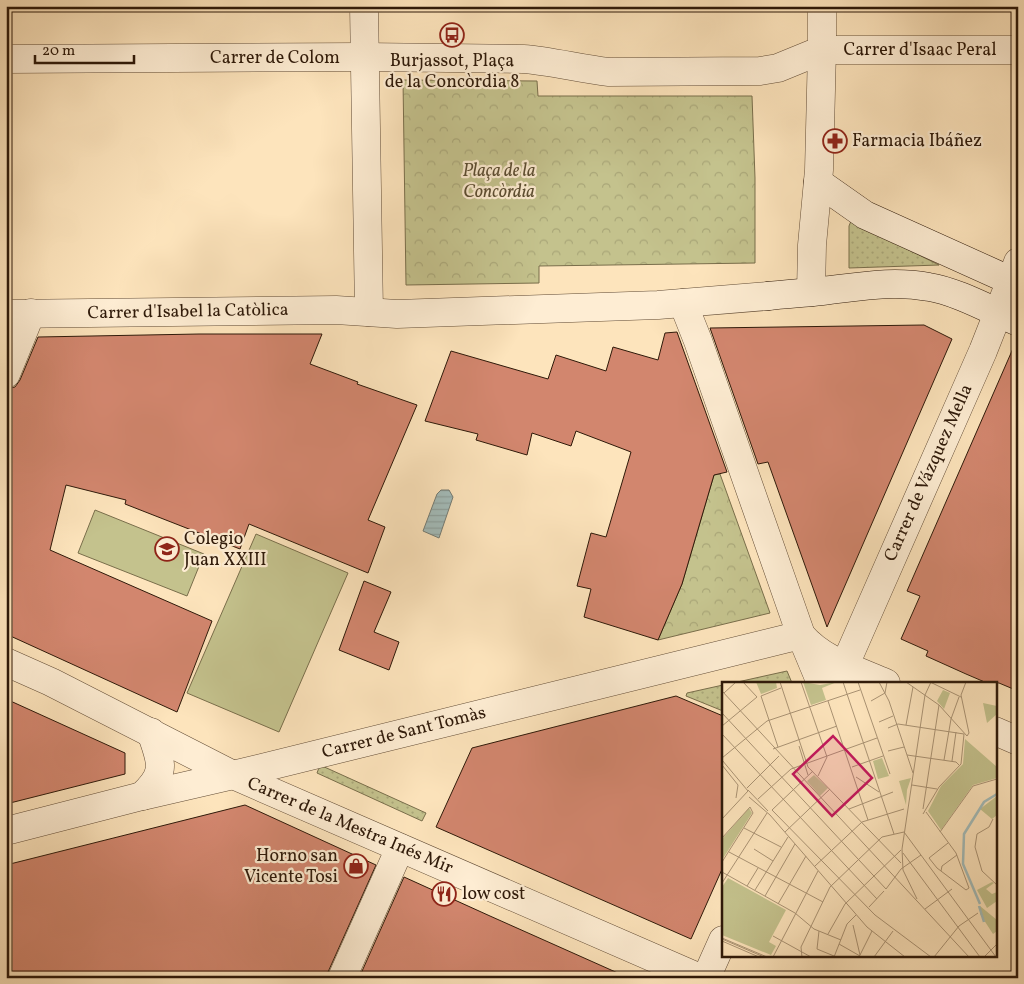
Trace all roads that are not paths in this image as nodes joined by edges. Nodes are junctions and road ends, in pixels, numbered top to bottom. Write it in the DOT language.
graph roads {
  1 [pos="364,6"];
  2 [pos="822,6"];
  3 [pos="822,50"];
  4 [pos="1018,50"];
  5 [pos="364,57"];
  6 [pos="6,60"];
  7 [pos="818,182"];
  8 [pos="1015,275"];
  9 [pos="811,292"];
  10 [pos="683,303"];
  11 [pos="369,312"];
  12 [pos="18,314"];
  13 [pos="1007,318"];
  14 [pos="6,374"];
  15 [pos="801,635"];
  16 [pos="6,662"];
  17 [pos="841,674"];
  18 [pos="821,682"];
  19 [pos="881,682"];
  20 [pos="996,731"];
  21 [pos="151,732"];
  22 [pos="1018,741"];
  23 [pos="233,775"];
  24 [pos="142,796"];
  25 [pos="6,831"];
  26 [pos="400,848"];
  27 [pos="722,942"];
  28 [pos="342,978"];
  29 [pos="700,978"];
  30 [pos="706,978"];
  1 -- 5 [label="street"];
  2 -- 3 [label="street"];
  3 -- 4 [label="street, Carrer d'Isaac Peral"];
  3 -- 5 [label="street"];
  3 -- 7 [label="street"];
  5 -- 6 [label="street, Carrer de Colom"];
  5 -- 11 [label="street"];
  7 -- 8 [label="street"];
  7 -- 9 [label="street"];
  8 -- 13 [label="street, Carrer de Vázquez Mella"];
  9 -- 10 [label="street"];
  9 -- 13 [label="street"];
  10 -- 11 [label="street"];
  10 -- 15 [label="street"];
  11 -- 12 [label="street, Carrer d'Isabel la Catòlica"];
  12 -- 14 [label="street"];
  13 -- 17 [label="street, Carrer de Vázquez Mella"];
  15 -- 17 [label="street"];
  15 -- 18 [label="street"];
  15 -- 23 [label="street, Carrer de Sant Tomàs"];
  16 -- 21 [label="street, Carrer de la Mestra Inés Mir"];
  17 -- 19 [label="street"];
  20 -- 22 [label="street"];
  21 -- 23 [label="street, Carrer de la Mestra Inés Mir"];
  21 -- 24 [label="street"];
  23 -- 24 [label="street, Carrer de Sant Tomàs"];
  23 -- 26 [label="street, Carrer de la Mestra Inés Mir"];
  24 -- 25 [label="street, Carrer de Sant Tomàs"];
  26 -- 28 [label="street"];
  26 -- 29 [label="street, Carrer de la Mestra Inés Mir"];
  27 -- 30 [label="street"];
}
